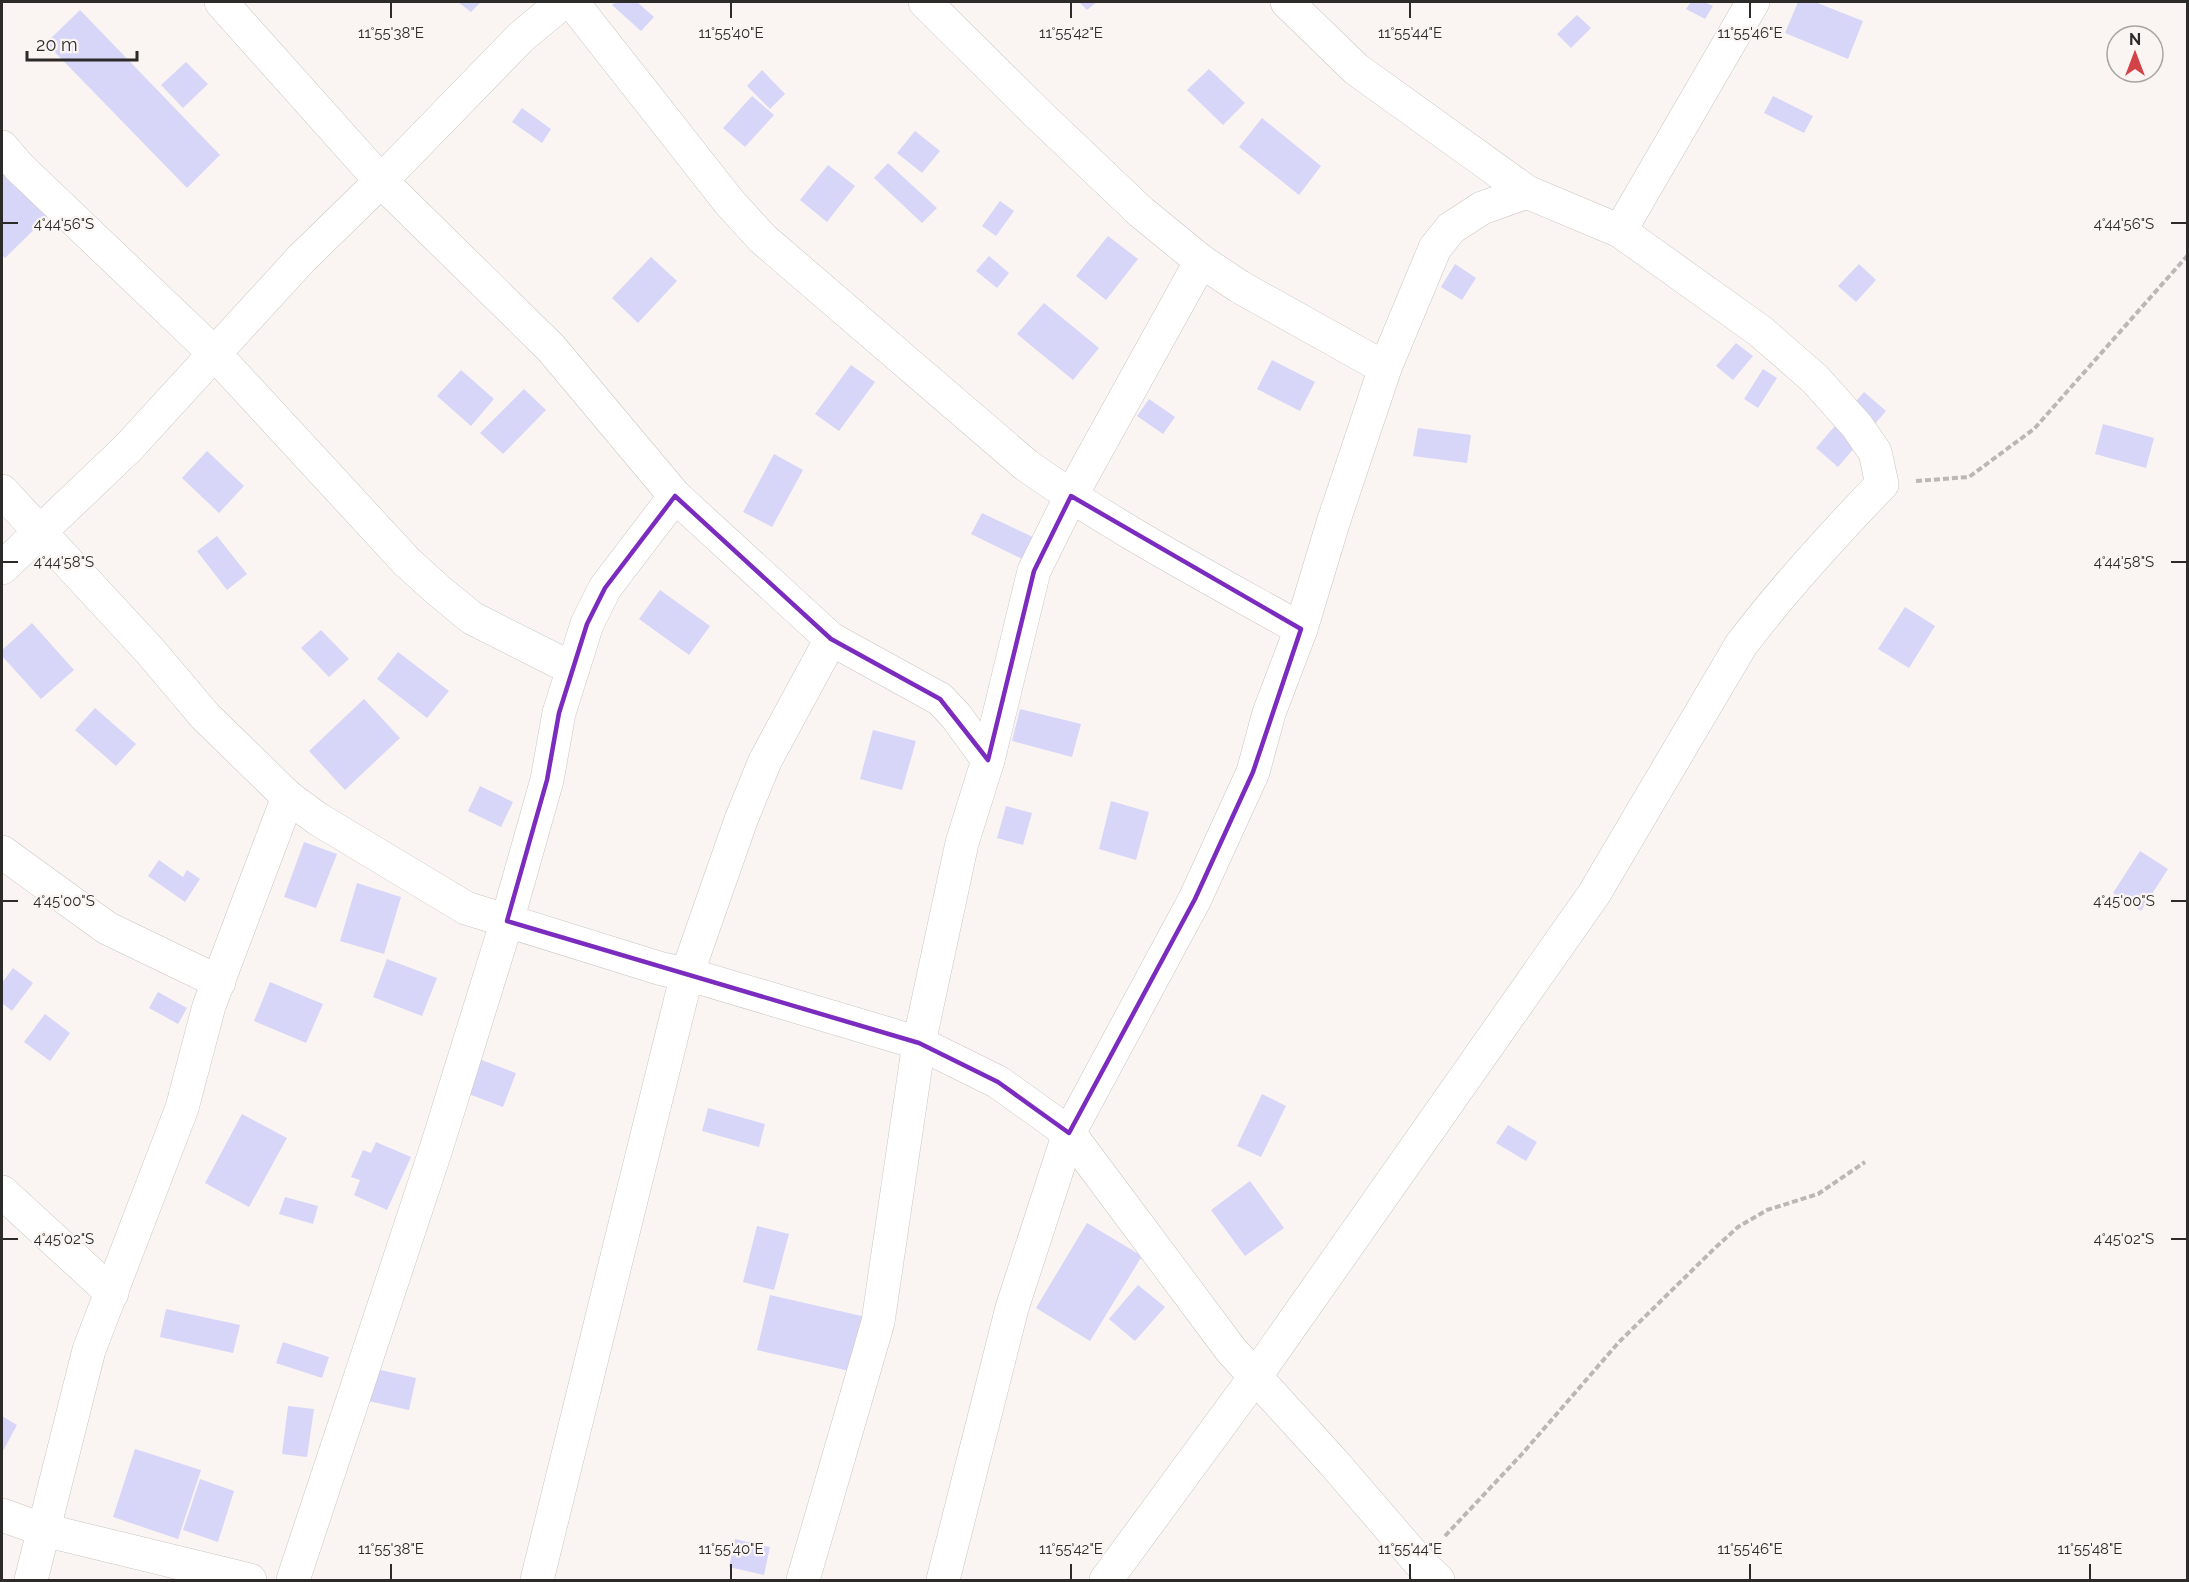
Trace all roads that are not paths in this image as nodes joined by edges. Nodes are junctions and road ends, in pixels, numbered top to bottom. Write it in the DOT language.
graph roads {
  1 [pos="221,2"];
  2 [pos="563,2"];
  3 [pos="572,2"];
  4 [pos="925,2"];
  5 [pos="1287,2"];
  6 [pos="1753,2"];
  7 [pos="2,147"];
  8 [pos="381,181"];
  9 [pos="1527,192"];
  10 [pos="1620,231"];
  11 [pos="1201,261"];
  12 [pos="213,352"];
  13 [pos="1385,368"];
  14 [pos="2,490"];
  15 [pos="675,496"];
  16 [pos="1071,496"];
  17 [pos="39,531"];
  18 [pos="2,568"];
  19 [pos="1301,629"];
  20 [pos="831,639"];
  21 [pos="573,669"];
  22 [pos="988,760"];
  23 [pos="288,797"];
  24 [pos="2,852"];
  25 [pos="507,921"];
  26 [pos="687,974"];
  27 [pos="219,982"];
  28 [pos="919,1043"];
  29 [pos="1069,1133"];
  30 [pos="2,1192"];
  31 [pos="112,1293"];
  32 [pos="1255,1377"];
  33 [pos="2,1515"];
  34 [pos="44,1530"];
  35 [pos="1429,1572"];
  36 [pos="31,1581"];
  37 [pos="250,1581"];
  38 [pos="293,1581"];
  39 [pos="537,1581"];
  40 [pos="803,1581"];
  41 [pos="944,1581"];
  42 [pos="1106,1581"];
  1 -- 8 [label="street"];
  2 -- 8 [label="street"];
  3 -- 16 [label="street"];
  4 -- 11 [label="street"];
  5 -- 9 [label="street"];
  6 -- 10 [label="street"];
  7 -- 12 [label="street"];
  8 -- 12 [label="street"];
  8 -- 15 [label="street"];
  9 -- 10 [label="street"];
  9 -- 13 [label="street"];
  10 -- 32 [label="street"];
  11 -- 13 [label="street"];
  11 -- 16 [label="street"];
  12 -- 17 [label="street"];
  12 -- 21 [label="street"];
  13 -- 19 [label="street"];
  14 -- 17 [label="street"];
  15 -- 20 [label="street"];
  15 -- 21 [label="street"];
  16 -- 19 [label="street"];
  16 -- 22 [label="street"];
  17 -- 18 [label="street"];
  17 -- 23 [label="street"];
  19 -- 29 [label="street"];
  20 -- 22 [label="street"];
  20 -- 26 [label="street"];
  21 -- 25 [label="street"];
  22 -- 28 [label="street"];
  23 -- 25 [label="street"];
  23 -- 27 [label="street"];
  24 -- 27 [label="street"];
  25 -- 26 [label="street"];
  25 -- 38 [label="street"];
  26 -- 28 [label="street"];
  26 -- 39 [label="street"];
  27 -- 31 [label="street"];
  28 -- 29 [label="street"];
  28 -- 40 [label="street"];
  29 -- 32 [label="street"];
  29 -- 41 [label="street"];
  30 -- 31 [label="street"];
  31 -- 34 [label="street"];
  32 -- 35 [label="street"];
  32 -- 42 [label="street"];
  33 -- 34 [label="street"];
  34 -- 36 [label="street"];
  34 -- 37 [label="street"];
}
